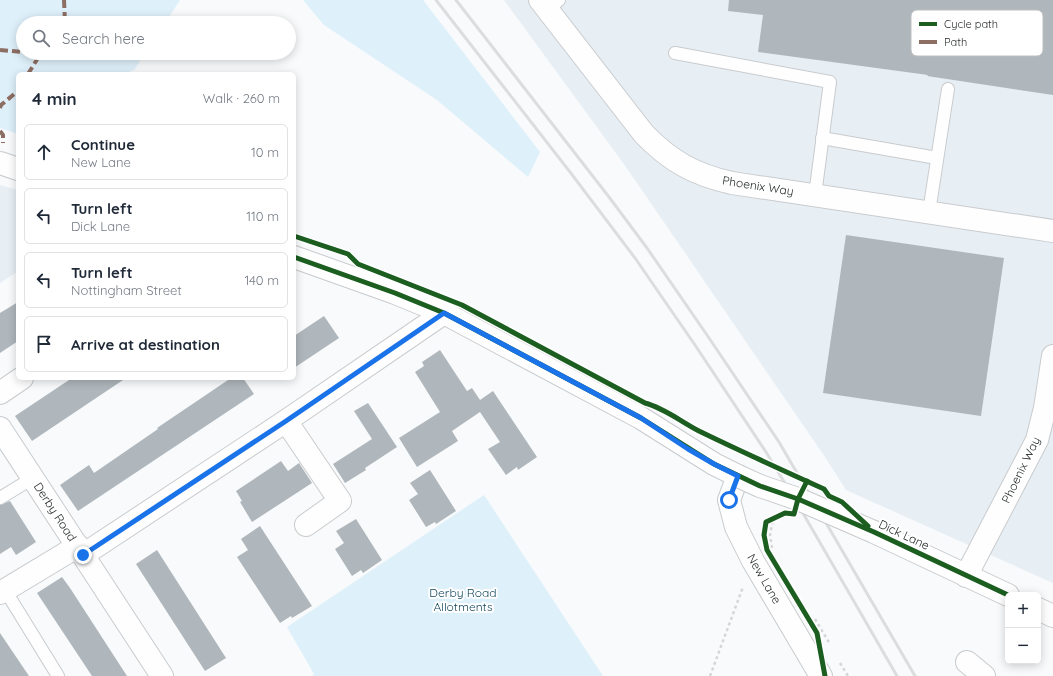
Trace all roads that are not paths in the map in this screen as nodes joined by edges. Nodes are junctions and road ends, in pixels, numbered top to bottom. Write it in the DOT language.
graph roads {
  1 [pos="549,3"];
  2 [pos="675,53"];
  3 [pos="948,89"];
  4 [pos="822,138"];
  5 [pos="937,158"];
  6 [pos="0,163"];
  7 [pos="16,167"];
  8 [pos="815,195"];
  9 [pos="929,212"];
  10 [pos="1053,231"];
  11 [pos="296,258"];
  12 [pos="444,313"];
  13 [pos="1053,356"];
  14 [pos="19,380"];
  15 [pos="0,393"];
  16 [pos="286,421"];
  17 [pos="0,428"];
  18 [pos="738,476"];
  19 [pos="33,478"];
  20 [pos="0,498"];
  21 [pos="306,525"];
  22 [pos="80,551"];
  23 [pos="966,576"];
  24 [pos="2,592"];
  25 [pos="1005,594"];
  26 [pos="1041,610"];
  27 [pos="1053,616"];
  28 [pos="967,662"];
  29 [pos="58,676"];
  30 [pos="162,676"];
  31 [pos="822,676"];
  32 [pos="984,676"];
  1 -- 8 [label="street, Phoenix Way"];
  2 -- 4 [label="lane"];
  3 -- 5 [label="lane"];
  4 -- 5 [label="lane"];
  4 -- 8 [label="lane"];
  5 -- 9 [label="lane"];
  6 -- 7 [label="street"];
  8 -- 9 [label="street, Phoenix Way"];
  9 -- 10 [label="street, Phoenix Way"];
  11 -- 12 [label="street, Dick Lane"];
  12 -- 16 [label="street"];
  12 -- 18 [label="street, Dick Lane"];
  13 -- 23 [label="street, Phoenix Way"];
  14 -- 15 [label="street"];
  16 -- 21 [label="street"];
  16 -- 22 [label="street"];
  17 -- 19 [label="street, Derby Road"];
  18 -- 23 [label="street, Dick Lane, bridge"];
  18 -- 31 [label="street, New Lane"];
  19 -- 20 [label="lane"];
  19 -- 22 [label="street, Derby Road"];
  22 -- 24 [label="street"];
  22 -- 30 [label="street, Derby Road"];
  23 -- 25 [label="street, Dick Lane"];
  24 -- 29 [label="lane"];
  26 -- 27 [label="street"];
  28 -- 32 [label="street"];
}
